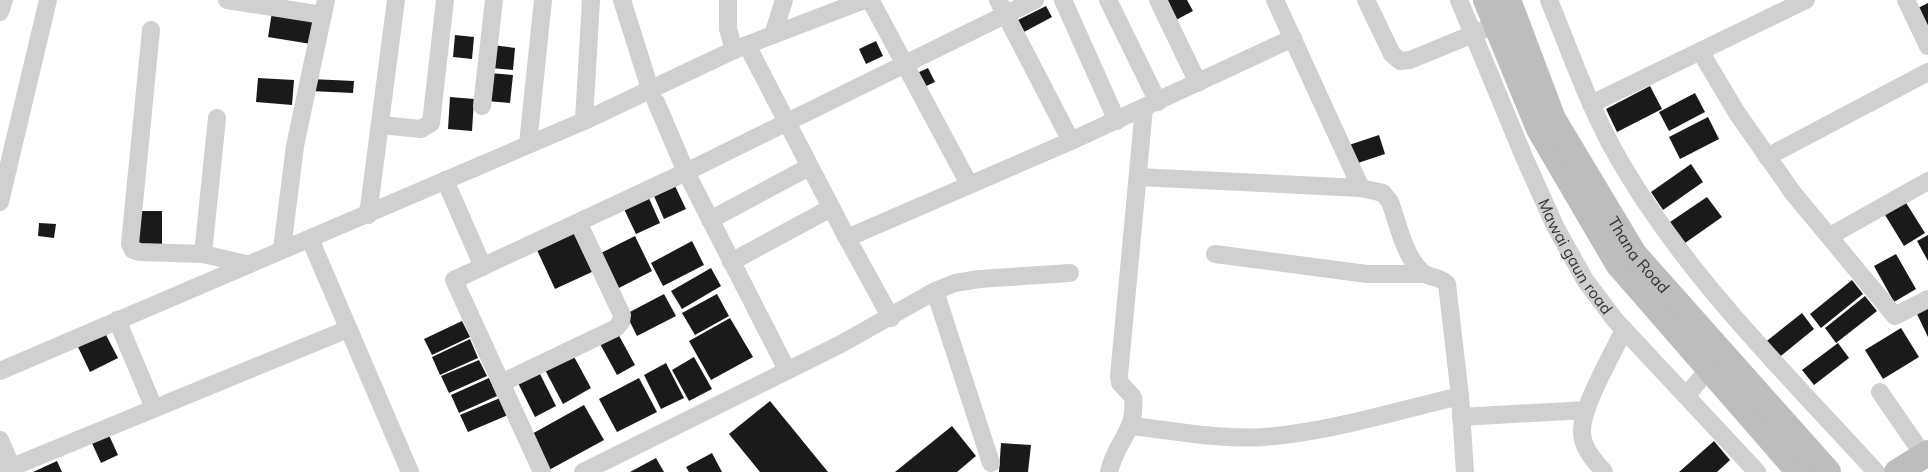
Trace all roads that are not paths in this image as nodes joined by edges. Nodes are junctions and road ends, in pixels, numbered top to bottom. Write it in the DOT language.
graph roads {
  1 [pos="4,0"];
  2 [pos="48,0"];
  3 [pos="227,0"];
  4 [pos="396,0"];
  5 [pos="446,0"];
  6 [pos="494,0"];
  7 [pos="543,0"];
  8 [pos="591,0"];
  9 [pos="622,0"];
  10 [pos="728,0"];
  11 [pos="784,0"];
  12 [pos="1035,0"];
  13 [pos="1063,0"];
  14 [pos="1108,0"];
  15 [pos="1158,0"];
  16 [pos="1277,0"];
  17 [pos="1366,0"];
  18 [pos="1459,0"];
  19 [pos="1486,0"];
  20 [pos="1508,0"];
  21 [pos="1550,0"];
  22 [pos="1806,0"];
  23 [pos="1906,0"];
  24 [pos="868,2"];
  25 [pos="846,3"];
  26 [pos="324,7"];
  27 [pos="1002,7"];
  28 [pos="0,12"];
  29 [pos="1484,29"];
  30 [pos="151,30"];
  31 [pos="773,35"];
  32 [pos="1293,38"];
  33 [pos="1928,46"];
  34 [pos="741,48"];
  35 [pos="1700,51"];
  36 [pos="904,66"];
  37 [pos="1928,72"];
  38 [pos="1198,83"];
  39 [pos="653,95"];
  40 [pos="1591,104"];
  41 [pos="1151,105"];
  42 [pos="482,106"];
  43 [pos="217,118"];
  44 [pos="584,121"];
  45 [pos="1116,121"];
  46 [pos="381,124"];
  47 [pos="786,124"];
  48 [pos="1071,141"];
  49 [pos="528,144"];
  50 [pos="1767,157"];
  51 [pos="809,167"];
  52 [pos="686,172"];
  53 [pos="1138,177"];
  54 [pos="445,180"];
  55 [pos="1928,181"];
  56 [pos="969,184"];
  57 [pos="1361,188"];
  58 [pos="0,202"];
  59 [pos="831,208"];
  60 [pos="368,215"];
  61 [pos="710,220"];
  62 [pos="579,224"];
  63 [pos="1830,236"];
  64 [pos="847,238"];
  65 [pos="310,239"];
  66 [pos="282,249"];
  67 [pos="203,254"];
  68 [pos="1215,254"];
  69 [pos="731,262"];
  70 [pos="246,264"];
  71 [pos="483,267"];
  72 [pos="1070,273"];
  73 [pos="1424,274"];
  74 [pos="935,291"];
  75 [pos="1928,299"];
  76 [pos="891,318"];
  77 [pos="117,320"];
  78 [pos="348,329"];
  79 [pos="1624,329"];
  80 [pos="1716,360"];
  81 [pos="788,370"];
  82 [pos="0,371"];
  83 [pos="501,383"];
  84 [pos="1880,392"];
  85 [pos="1460,396"];
  86 [pos="1687,396"];
  87 [pos="154,408"];
  88 [pos="1586,410"];
  89 [pos="1461,417"];
  90 [pos="1132,426"];
  91 [pos="0,440"];
  92 [pos="1926,454"];
  93 [pos="991,463"];
  94 [pos="8,470"];
  95 [pos="410,472"];
  96 [pos="542,472"];
  97 [pos="583,472"];
  98 [pos="1109,472"];
  99 [pos="1465,472"];
  100 [pos="1604,472"];
  101 [pos="1757,472"];
  102 [pos="1799,472"];
  103 [pos="1828,472"];
  104 [pos="1876,472"];
  105 [pos="1897,472"];
  1 -- 28 [label="street"];
  2 -- 58 [label="street"];
  3 -- 26 [label="street"];
  4 -- 46 [label="street"];
  5 -- 46 [label="street"];
  6 -- 42 [label="street"];
  7 -- 49 [label="street"];
  8 -- 44 [label="street"];
  9 -- 39 [label="street"];
  10 -- 34 [label="street"];
  11 -- 31 [label="street"];
  12 -- 27 [label="street"];
  13 -- 45 [label="street"];
  14 -- 41 [label="street"];
  15 -- 38 [label="street"];
  16 -- 32 [label="street"];
  17 -- 29 [label="street"];
  18 -- 29 [label="street, Mawai gaun road"];
  19 -- 29 [label="street, Thana Road"];
  20 -- 80 [label="street, Thana Road"];
  21 -- 40 [label="street"];
  22 -- 35 [label="street"];
  23 -- 33 [label="street"];
  24 -- 25 [label="street"];
  24 -- 36 [label="street"];
  25 -- 31 [label="street"];
  26 -- 66 [label="street"];
  27 -- 36 [label="street"];
  27 -- 48 [label="street"];
  29 -- 79 [label="street, Mawai gaun road"];
  29 -- 80 [label="street, Thana Road"];
  30 -- 67 [label="street"];
  31 -- 34 [label="street"];
  32 -- 38 [label="street"];
  32 -- 57 [label="street"];
  34 -- 39 [label="street"];
  34 -- 47 [label="street"];
  35 -- 40 [label="street"];
  35 -- 50 [label="street"];
  36 -- 47 [label="street"];
  36 -- 56 [label="street"];
  37 -- 50 [label="street"];
  38 -- 41 [label="street"];
  39 -- 44 [label="street"];
  39 -- 52 [label="street"];
  40 -- 104 [label="street"];
  41 -- 45 [label="street"];
  41 -- 53 [label="street"];
  43 -- 67 [label="street"];
  44 -- 49 [label="street"];
  45 -- 48 [label="street"];
  46 -- 60 [label="street"];
  47 -- 51 [label="street"];
  47 -- 52 [label="street"];
  48 -- 56 [label="street"];
  49 -- 54 [label="street"];
  50 -- 63 [label="street"];
  51 -- 59 [label="street"];
  51 -- 61 [label="street"];
  52 -- 61 [label="street"];
  52 -- 62 [label="street"];
  53 -- 57 [label="street"];
  53 -- 90 [label="street"];
  54 -- 60 [label="street"];
  54 -- 71 [label="street"];
  55 -- 63 [label="street"];
  56 -- 64 [label="street"];
  57 -- 73 [label="street"];
  59 -- 64 [label="street"];
  59 -- 69 [label="street"];
  60 -- 65 [label="street"];
  61 -- 69 [label="street"];
  62 -- 71 [label="street"];
  62 -- 83 [label="street"];
  63 -- 75 [label="street"];
  64 -- 76 [label="street"];
  65 -- 66 [label="street"];
  65 -- 78 [label="street"];
  66 -- 70 [label="street"];
  67 -- 70 [label="street"];
  68 -- 73 [label="street"];
  69 -- 81 [label="street"];
  70 -- 77 [label="street"];
  71 -- 83 [label="street"];
  72 -- 74 [label="street"];
  73 -- 85 [label="street"];
  74 -- 76 [label="street"];
  74 -- 93 [label="street"];
  76 -- 81 [label="street"];
  77 -- 82 [label="street"];
  77 -- 87 [label="street"];
  78 -- 87 [label="street"];
  78 -- 95 [label="street"];
  79 -- 86 [label="street, Mawai gaun road"];
  79 -- 88 [label="street"];
  80 -- 86 [label="street"];
  80 -- 102 [label="street, Thana Road"];
  80 -- 103 [label="street, Thana Road"];
  81 -- 97 [label="street"];
  83 -- 96 [label="street"];
  84 -- 92 [label="street"];
  85 -- 89 [label="street"];
  85 -- 90 [label="street"];
  86 -- 101 [label="street, Mawai gaun road"];
  87 -- 94 [label="street"];
  88 -- 89 [label="street"];
  88 -- 100 [label="street"];
  89 -- 99 [label="street"];
  90 -- 98 [label="street"];
  91 -- 94 [label="street"];
  92 -- 105 [label="street"];
}
